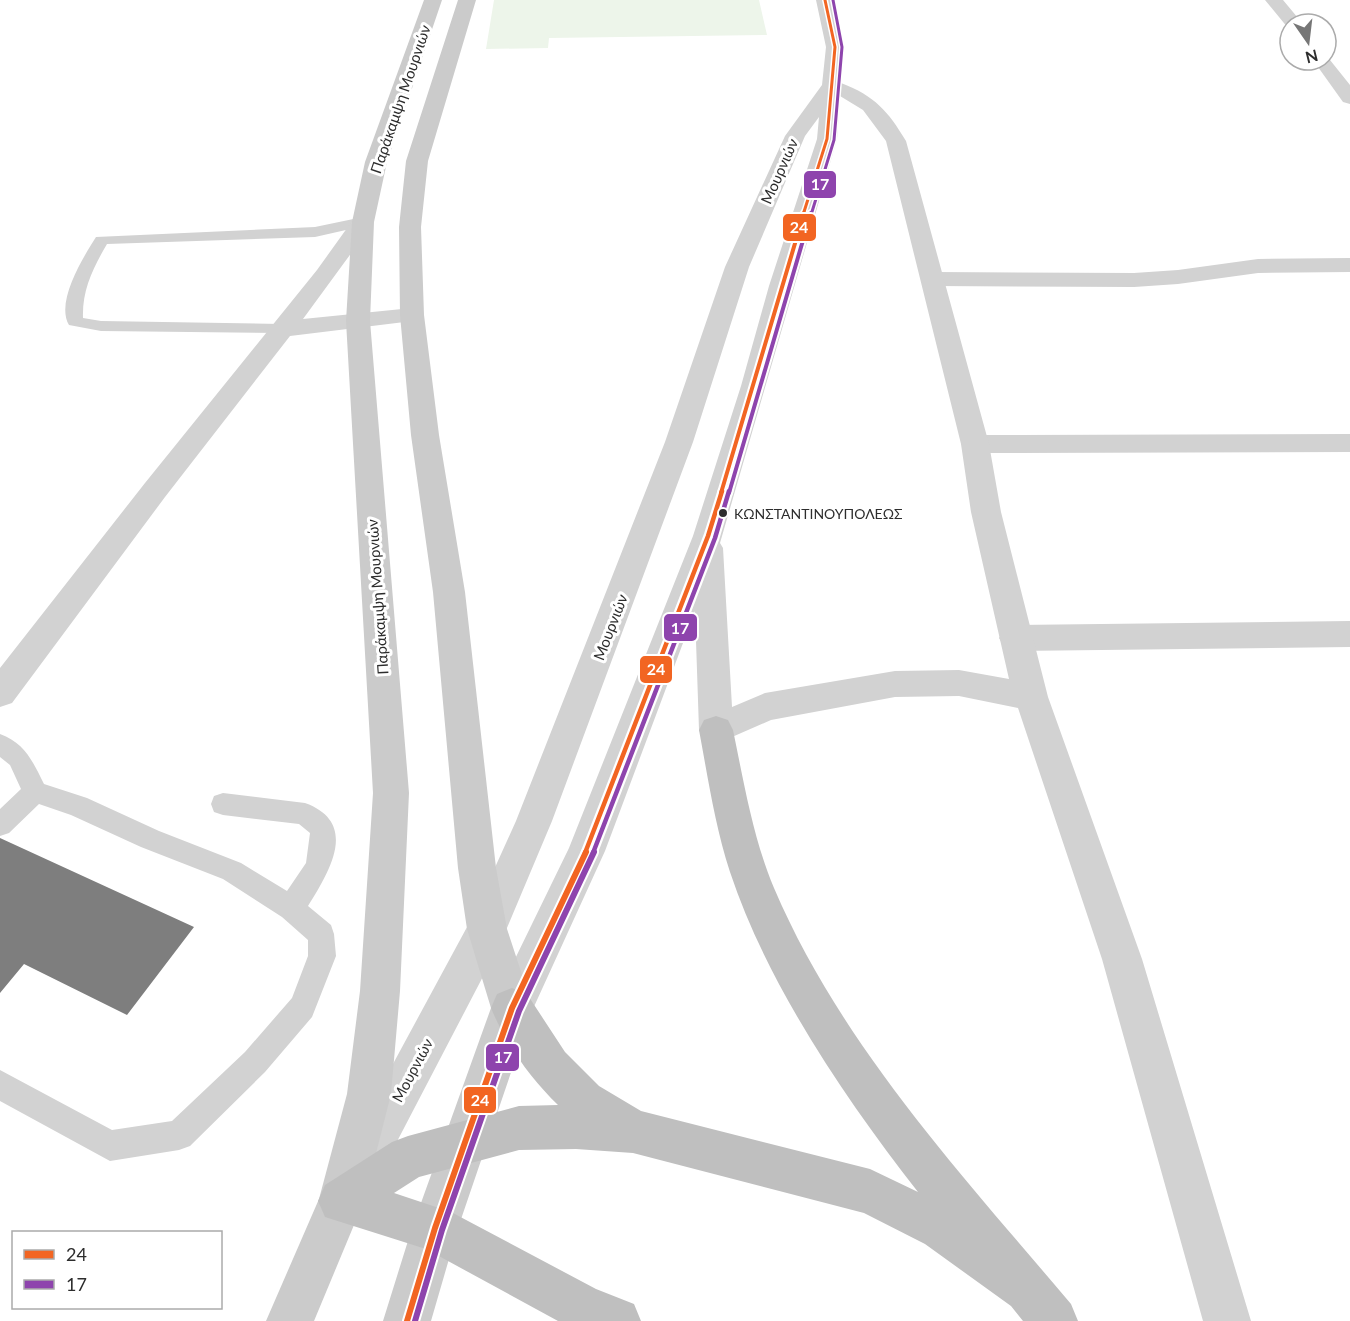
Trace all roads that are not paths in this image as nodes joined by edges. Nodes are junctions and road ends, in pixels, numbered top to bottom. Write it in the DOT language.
graph roads {
  1 [pos="433,0"];
  2 [pos="467,0"];
  3 [pos="825,0"];
  4 [pos="1274,0"];
  5 [pos="1284,12"];
  6 [pos="1331,72"];
  7 [pos="831,86"];
  8 [pos="1350,98"];
  9 [pos="363,222"];
  10 [pos="1350,265"];
  11 [pos="934,279"];
  12 [pos="412,315"];
  13 [pos="358,321"];
  14 [pos="281,329"];
  15 [pos="1350,443"];
  16 [pos="975,444"];
  17 [pos="708,536"];
  18 [pos="1350,634"];
  19 [pos="1015,638"];
  20 [pos="0,693"];
  21 [pos="1031,697"];
  22 [pos="716,730"];
  23 [pos="0,744"];
  24 [pos="35,792"];
  25 [pos="223,804"];
  26 [pos="0,825"];
  27 [pos="291,908"];
  28 [pos="487,929"];
  29 [pos="512,1008"];
  30 [pos="0,1085"];
  31 [pos="633,1131"];
  32 [pos="465,1141"];
  33 [pos="341,1201"];
  34 [pos="435,1228"];
  35 [pos="1041,1305"];
  36 [pos="290,1321"];
  37 [pos="407,1321"];
  38 [pos="618,1321"];
  39 [pos="1227,1321"];
  1 -- 9 [label="main road, Παράκαμψη Μουρνιών"];
  2 -- 12 [label="main road"];
  3 -- 7 [label="street"];
  4 -- 5 [label="street"];
  6 -- 8 [label="street"];
  7 -- 11 [label="street"];
  7 -- 17 [label="street"];
  7 -- 28 [label="street, Μουρνιών"];
  9 -- 13 [label="main road, Παράκαμψη Μουρνιών"];
  9 -- 14 [label="street"];
  9 -- 14 [label="lane"];
  10 -- 11 [label="street"];
  11 -- 16 [label="street"];
  12 -- 13 [label="street"];
  12 -- 28 [label="main road"];
  13 -- 14 [label="street"];
  13 -- 33 [label="main road, Παράκαμψη Μουρνιών"];
  14 -- 20 [label="street"];
  15 -- 16 [label="street"];
  16 -- 19 [label="street"];
  17 -- 22 [label="street"];
  17 -- 29 [label="street"];
  18 -- 19 [label="street"];
  19 -- 21 [label="street"];
  21 -- 22 [label="street"];
  21 -- 39 [label="street"];
  22 -- 35 [label="highway"];
  23 -- 24 [label="lane"];
  24 -- 26 [label="lane"];
  24 -- 27 [label="lane"];
  25 -- 27 [label="lane"];
  27 -- 30 [label="lane"];
  28 -- 29 [label="main road"];
  28 -- 33 [label="street, Μουρνιών"];
  29 -- 31 [label="highway"];
  29 -- 32 [label="main road"];
  31 -- 32 [label="highway"];
  31 -- 35 [label="highway"];
  32 -- 33 [label="highway"];
  32 -- 34 [label="main road"];
  33 -- 34 [label="highway"];
  33 -- 36 [label="main road, Παράκαμψη Μουρνιών"];
  34 -- 37 [label="main road"];
  34 -- 38 [label="highway"];
}
